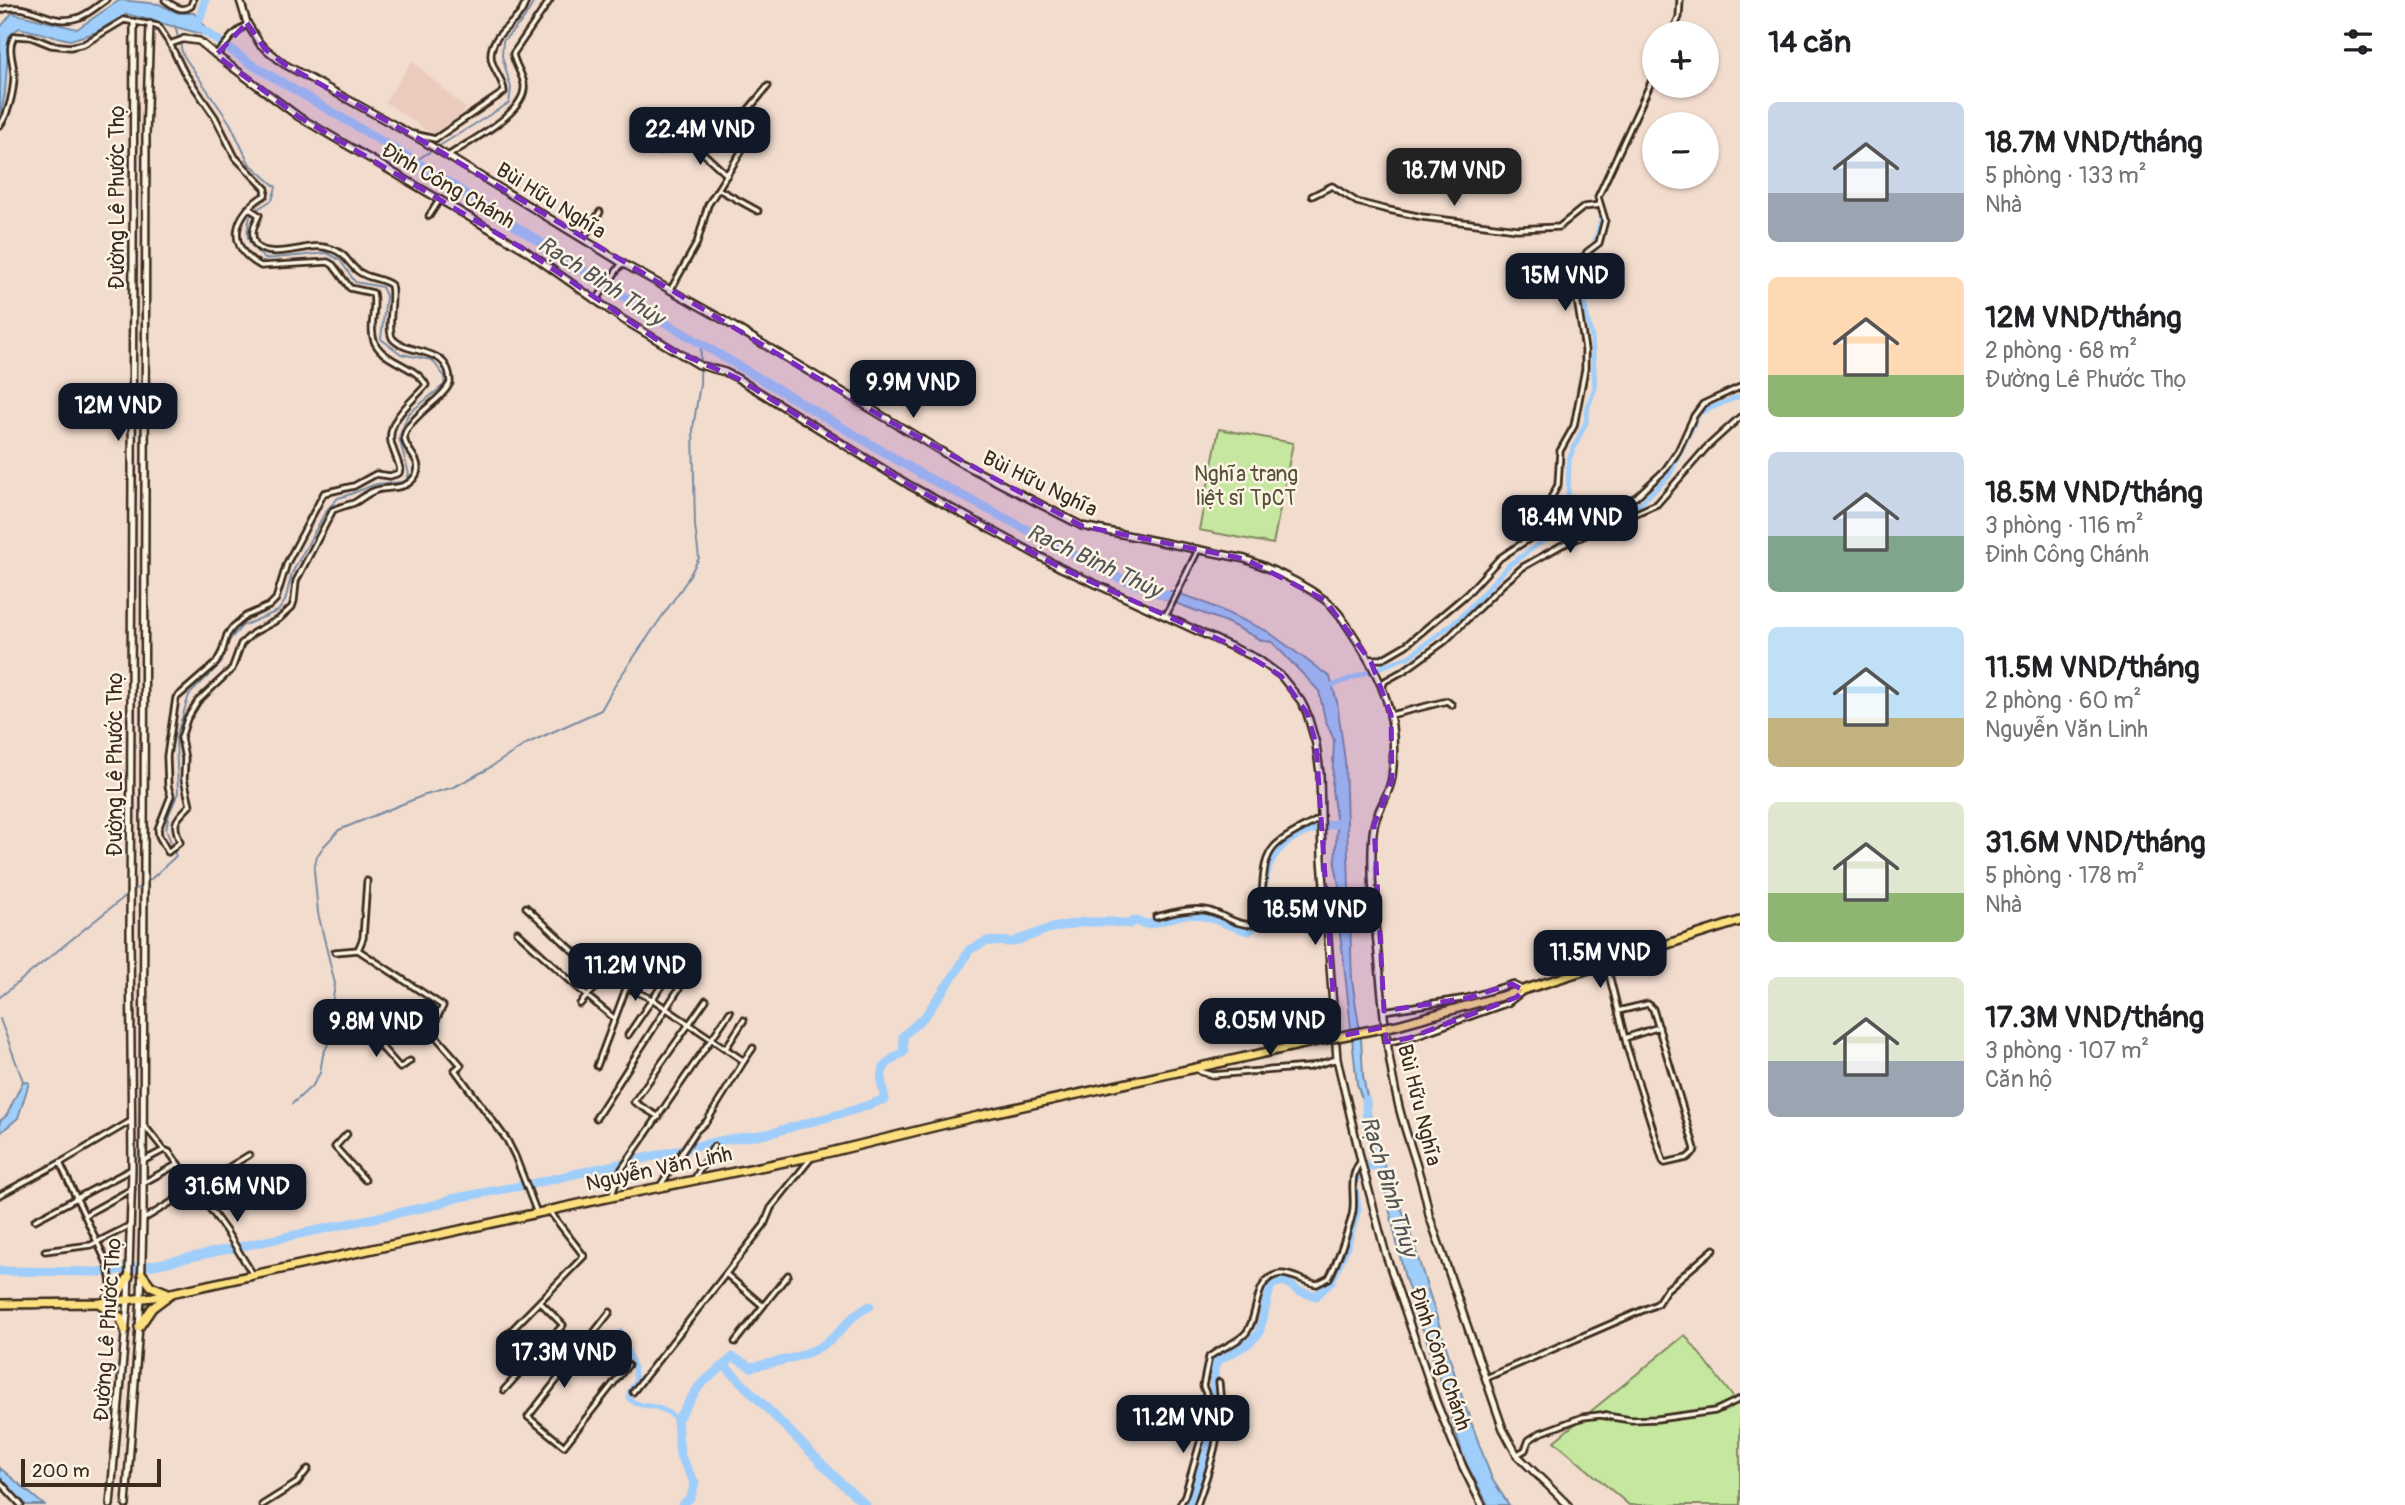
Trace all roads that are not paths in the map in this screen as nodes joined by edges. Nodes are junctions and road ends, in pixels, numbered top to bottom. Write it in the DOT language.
graph roads {
  1 [pos="106,0"];
  2 [pos="165,0"];
  3 [pos="193,0"];
  4 [pos="240,0"];
  5 [pos="527,0"];
  6 [pos="550,0"];
  7 [pos="1679,0"];
  8 [pos="0,10"];
  9 [pos="1677,21"];
  10 [pos="134,22"];
  11 [pos="247,23"];
  12 [pos="150,24"];
  13 [pos="184,39"];
  14 [pos="171,43"];
  15 [pos="218,54"];
  16 [pos="768,86"];
  17 [pos="1643,98"];
  18 [pos="0,125"];
  19 [pos="728,134"];
  20 [pos="132,135"];
  21 [pos="146,135"];
  22 [pos="410,135"];
  23 [pos="691,141"];
  24 [pos="659,150"];
  25 [pos="446,155"];
  26 [pos="727,176"];
  27 [pos="718,189"];
  28 [pos="1312,196"];
  29 [pos="440,199"];
  30 [pos="1600,205"];
  31 [pos="249,208"];
  32 [pos="758,211"];
  33 [pos="600,212"];
  34 [pos="429,216"];
  35 [pos="583,239"];
  36 [pos="622,263"];
  37 [pos="671,289"];
  38 [pos="596,301"];
  39 [pos="1740,387"];
  40 [pos="1740,417"];
  41 [pos="132,427"];
  42 [pos="145,428"];
  43 [pos="1541,528"];
  44 [pos="1198,551"];
  45 [pos="1165,617"];
  46 [pos="1366,655"];
  47 [pos="1382,683"];
  48 [pos="1452,705"];
  49 [pos="1391,715"];
  50 [pos="144,815"];
  51 [pos="131,816"];
  52 [pos="1321,819"];
  53 [pos="367,881"];
  54 [pos="526,908"];
  55 [pos="1156,917"];
  56 [pos="1740,921"];
  57 [pos="517,932"];
  58 [pos="358,950"];
  59 [pos="335,952"];
  60 [pos="1606,964"];
  61 [pos="676,966"];
  62 [pos="607,978"];
  63 [pos="662,985"];
  64 [pos="627,986"];
  65 [pos="1523,990"];
  66 [pos="587,996"];
  67 [pos="652,999"];
  68 [pos="706,1000"];
  69 [pos="580,1004"];
  70 [pos="371,1006"];
  71 [pos="667,1009"];
  72 [pos="1618,1011"];
  73 [pos="730,1012"];
  74 [pos="1384,1012"];
  75 [pos="615,1019"];
  76 [pos="744,1020"];
  77 [pos="393,1024"];
  78 [pos="689,1024"];
  79 [pos="1659,1027"];
  80 [pos="433,1033"];
  81 [pos="628,1035"];
  82 [pos="1625,1038"];
  83 [pos="713,1039"];
  84 [pos="1386,1042"];
  85 [pos="726,1048"];
  86 [pos="753,1048"];
  87 [pos="1337,1059"];
  88 [pos="744,1061"];
  89 [pos="410,1062"];
  90 [pos="597,1066"];
  91 [pos="1196,1069"];
  92 [pos="132,1096"];
  93 [pos="144,1096"];
  94 [pos="659,1117"];
  95 [pos="596,1118"];
  96 [pos="132,1121"];
  97 [pos="144,1125"];
  98 [pos="347,1135"];
  99 [pos="714,1146"];
  100 [pos="164,1150"];
  101 [pos="249,1155"];
  102 [pos="814,1156"];
  103 [pos="143,1161"];
  104 [pos="60,1163"];
  105 [pos="178,1164"];
  106 [pos="1362,1167"];
  107 [pos="132,1169"];
  108 [pos="365,1180"];
  109 [pos="694,1180"];
  110 [pos="143,1183"];
  111 [pos="659,1187"];
  112 [pos="132,1189"];
  113 [pos="197,1189"];
  114 [pos="0,1195"];
  115 [pos="611,1196"];
  116 [pos="78,1198"];
  117 [pos="549,1210"];
  118 [pos="537,1213"];
  119 [pos="85,1215"];
  120 [pos="143,1219"];
  121 [pos="35,1220"];
  122 [pos="131,1225"];
  123 [pos="98,1242"];
  124 [pos="1714,1249"];
  125 [pos="46,1251"];
  126 [pos="142,1274"];
  127 [pos="726,1274"];
  128 [pos="253,1275"];
  129 [pos="788,1275"];
  130 [pos="129,1276"];
  131 [pos="173,1292"];
  132 [pos="114,1299"];
  133 [pos="141,1299"];
  134 [pos="128,1301"];
  135 [pos="541,1303"];
  136 [pos="0,1304"];
  137 [pos="100,1304"];
  138 [pos="763,1306"];
  139 [pos="610,1312"];
  140 [pos="139,1327"];
  141 [pos="125,1330"];
  142 [pos="558,1332"];
  143 [pos="502,1340"];
  144 [pos="735,1342"];
  145 [pos="580,1349"];
  146 [pos="628,1365"];
  147 [pos="1484,1379"];
  148 [pos="1219,1382"];
  149 [pos="504,1390"];
  150 [pos="633,1392"];
  151 [pos="1740,1399"];
  152 [pos="1209,1415"];
  153 [pos="1220,1417"];
  154 [pos="1517,1455"];
  155 [pos="308,1469"];
  156 [pos="0,1482"];
  157 [pos="21,1505"];
  158 [pos="110,1505"];
  159 [pos="126,1505"];
  160 [pos="261,1505"];
  161 [pos="1180,1505"];
  162 [pos="1196,1505"];
  163 [pos="1482,1505"];
  164 [pos="1569,1505"];
  1 -- 8 [label="street"];
  2 -- 3 [label="street"];
  4 -- 11 [label="street"];
  5 -- 22 [label="street"];
  6 -- 25 [label="street"];
  7 -- 9 [label="street"];
  10 -- 12 [label="street"];
  10 -- 18 [label="street"];
  10 -- 20 [label="street, Đường Lê Phước Thọ"];
  11 -- 15 [label="street"];
  11 -- 22 [label="street"];
  12 -- 14 [label="street"];
  12 -- 21 [label="street, Đường Lê Phước Thọ"];
  13 -- 14 [label="street"];
  13 -- 15 [label="street, Đinh Công Chánh"];
  14 -- 31 [label="street"];
  15 -- 29 [label="street, Đinh Công Chánh"];
  16 -- 19 [label="street"];
  17 -- 30 [label="street"];
  19 -- 23 [label="street"];
  19 -- 26 [label="street"];
  20 -- 21 [label="street"];
  20 -- 41 [label="street, Đường Lê Phước Thọ"];
  21 -- 42 [label="street, Đường Lê Phước Thọ"];
  22 -- 25 [label="street, Bùi Hữu Nghĩa"];
  23 -- 24 [label="street"];
  23 -- 26 [label="street"];
  25 -- 35 [label="street, Bùi Hữu Nghĩa"];
  26 -- 27 [label="street"];
  27 -- 32 [label="street"];
  27 -- 37 [label="street"];
  28 -- 30 [label="street"];
  29 -- 34 [label="street"];
  29 -- 38 [label="street, Đinh Công Chánh"];
  30 -- 43 [label="street"];
  31 -- 31 [label="street"];
  33 -- 35 [label="street"];
  35 -- 36 [label="street, Bùi Hữu Nghĩa"];
  36 -- 37 [label="street, Bùi Hữu Nghĩa"];
  36 -- 38 [label="street"];
  37 -- 44 [label="street, Bùi Hữu Nghĩa"];
  38 -- 45 [label="street, Đinh Công Chánh"];
  39 -- 43 [label="street"];
  40 -- 47 [label="street"];
  41 -- 42 [label="street"];
  41 -- 51 [label="street, Đường Lê Phước Thọ"];
  42 -- 50 [label="street, Đường Lê Phước Thọ"];
  43 -- 46 [label="street"];
  44 -- 45 [label="street"];
  44 -- 46 [label="street, Bùi Hữu Nghĩa"];
  45 -- 52 [label="street, Đinh Công Chánh"];
  46 -- 47 [label="street, Bùi Hữu Nghĩa"];
  47 -- 49 [label="street, Bùi Hữu Nghĩa"];
  48 -- 49 [label="street"];
  49 -- 74 [label="street, Bùi Hữu Nghĩa"];
  50 -- 51 [label="street"];
  50 -- 93 [label="street, Đường Lê Phước Thọ"];
  51 -- 92 [label="street, Đường Lê Phước Thọ"];
  52 -- 55 [label="street"];
  52 -- 87 [label="street, Đinh Công Chánh"];
  53 -- 58 [label="street"];
  54 -- 62 [label="street"];
  56 -- 60 [label="highway"];
  57 -- 66 [label="street"];
  58 -- 59 [label="street"];
  58 -- 80 [label="street"];
  60 -- 65 [label="highway"];
  60 -- 72 [label="street"];
  61 -- 71 [label="street"];
  62 -- 64 [label="street"];
  62 -- 66 [label="street"];
  63 -- 67 [label="street"];
  64 -- 67 [label="street"];
  64 -- 75 [label="street"];
  65 -- 74 [label="street"];
  65 -- 84 [label="street"];
  65 -- 91 [label="highway, Nguyễn Văn Linh, bridge"];
  66 -- 69 [label="street"];
  66 -- 75 [label="street"];
  67 -- 71 [label="street"];
  67 -- 81 [label="street"];
  68 -- 78 [label="street"];
  70 -- 77 [label="street"];
  71 -- 78 [label="street"];
  71 -- 95 [label="street"];
  72 -- 79 [label="street"];
  72 -- 82 [label="street"];
  73 -- 83 [label="street"];
  74 -- 84 [label="street, Bùi Hữu Nghĩa"];
  75 -- 90 [label="street"];
  76 -- 85 [label="street"];
  77 -- 80 [label="street"];
  77 -- 89 [label="street"];
  78 -- 83 [label="street"];
  78 -- 94 [label="street"];
  79 -- 82 [label="street"];
  79 -- 82 [label="street"];
  80 -- 118 [label="street"];
  83 -- 85 [label="street"];
  83 -- 94 [label="street"];
  84 -- 147 [label="street, Bùi Hữu Nghĩa"];
  85 -- 88 [label="street"];
  86 -- 88 [label="street"];
  87 -- 91 [label="street"];
  87 -- 106 [label="street, Đinh Công Chánh"];
  88 -- 111 [label="street"];
  91 -- 102 [label="highway, Nguyễn Văn Linh"];
  92 -- 93 [label="street"];
  92 -- 96 [label="street, Đường Lê Phước Thọ"];
  93 -- 97 [label="street, Đường Lê Phước Thọ"];
  94 -- 115 [label="street"];
  96 -- 104 [label="street"];
  96 -- 107 [label="street, Đường Lê Phước Thọ"];
  97 -- 100 [label="street"];
  97 -- 103 [label="street, Đường Lê Phước Thọ"];
  98 -- 108 [label="street"];
  99 -- 109 [label="street"];
  100 -- 103 [label="street"];
  100 -- 105 [label="street"];
  101 -- 113 [label="street"];
  102 -- 109 [label="highway, Nguyễn Văn Linh"];
  102 -- 127 [label="street"];
  103 -- 110 [label="street, Đường Lê Phước Thọ"];
  104 -- 114 [label="street"];
  104 -- 116 [label="street"];
  105 -- 110 [label="street"];
  105 -- 113 [label="street"];
  106 -- 152 [label="street"];
  106 -- 163 [label="street, Đinh Công Chánh"];
  107 -- 112 [label="street, Đường Lê Phước Thọ"];
  107 -- 116 [label="street"];
  109 -- 111 [label="highway, Nguyễn Văn Linh"];
  110 -- 120 [label="street, Đường Lê Phước Thọ"];
  111 -- 115 [label="highway, Nguyễn Văn Linh"];
  112 -- 119 [label="street"];
  112 -- 122 [label="street, Đường Lê Phước Thọ"];
  113 -- 120 [label="street"];
  113 -- 128 [label="street"];
  115 -- 117 [label="highway, Nguyễn Văn Linh"];
  116 -- 119 [label="street"];
  116 -- 121 [label="street"];
  117 -- 118 [label="highway, Nguyễn Văn Linh"];
  117 -- 135 [label="street"];
  118 -- 128 [label="highway, Nguyễn Văn Linh"];
  119 -- 123 [label="street"];
  120 -- 126 [label="street, Đường Lê Phước Thọ"];
  122 -- 123 [label="street"];
  122 -- 130 [label="street, Đường Lê Phước Thọ"];
  123 -- 125 [label="street"];
  123 -- 132 [label="street"];
  124 -- 147 [label="street"];
  126 -- 131 [label="highway"];
  126 -- 133 [label="street, Đường Lê Phước Thọ"];
  127 -- 138 [label="street"];
  127 -- 150 [label="street"];
  128 -- 131 [label="highway, Nguyễn Văn Linh"];
  129 -- 138 [label="street"];
  130 -- 132 [label="highway"];
  130 -- 134 [label="street, Đường Lê Phước Thọ"];
  131 -- 133 [label="highway, Nguyễn Văn Linh"];
  131 -- 140 [label="highway"];
  132 -- 134 [label="highway, Nguyễn Văn Linh"];
  132 -- 137 [label="highway, Nguyễn Văn Linh"];
  133 -- 134 [label="highway, Nguyễn Văn Linh"];
  133 -- 140 [label="street, Đường Lê Phước Thọ"];
  134 -- 141 [label="street, Đường Lê Phước Thọ"];
  135 -- 142 [label="street"];
  135 -- 143 [label="street"];
  136 -- 137 [label="highway, Nguyễn Văn Linh"];
  137 -- 141 [label="highway"];
  138 -- 144 [label="street"];
  139 -- 145 [label="street"];
  140 -- 159 [label="street, Đường Lê Phước Thọ"];
  141 -- 158 [label="street, Đường Lê Phước Thọ"];
  142 -- 145 [label="street"];
  142 -- 149 [label="street"];
  145 -- 146 [label="street"];
  147 -- 154 [label="street, Bùi Hữu Nghĩa"];
  148 -- 153 [label="street"];
  151 -- 154 [label="street"];
  152 -- 153 [label="street"];
  152 -- 161 [label="street"];
  153 -- 162 [label="street"];
  154 -- 164 [label="street, Bùi Hữu Nghĩa"];
  155 -- 160 [label="street"];
  156 -- 157 [label="street"];
}
